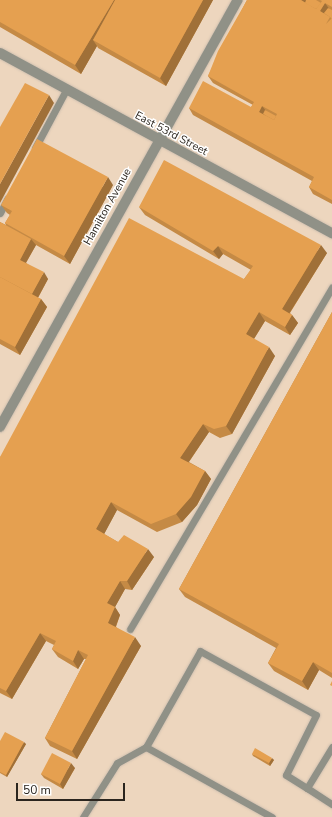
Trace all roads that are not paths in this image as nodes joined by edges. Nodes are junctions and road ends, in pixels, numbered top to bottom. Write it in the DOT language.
graph roads {
  1 [pos="238,0"];
  2 [pos="0,53"];
  3 [pos="66,90"];
  4 [pos="158,141"];
  5 [pos="30,158"];
  6 [pos="11,192"];
  7 [pos="0,212"];
  8 [pos="332,233"];
  9 [pos="332,287"];
  10 [pos="0,427"];
  11 [pos="130,629"];
  12 [pos="146,747"];
  13 [pos="332,747"];
  14 [pos="307,788"];
  15 [pos="332,804"];
  16 [pos="84,817"];
  17 [pos="272,817"];
  1 -- 4 [label="street, Hamilton Avenue"];
  2 -- 3 [label="street, East 53rd Street"];
  3 -- 4 [label="street, East 53rd Street"];
  3 -- 5 [label="lane"];
  4 -- 8 [label="street, East 53rd Street"];
  4 -- 10 [label="street, Hamilton Avenue"];
  6 -- 7 [label="lane"];
  9 -- 11 [label="lane"];
  12 -- 14 [label="lane"];
  12 -- 16 [label="lane"];
  12 -- 17 [label="lane"];
  13 -- 14 [label="lane"];
  14 -- 15 [label="lane"];
}
